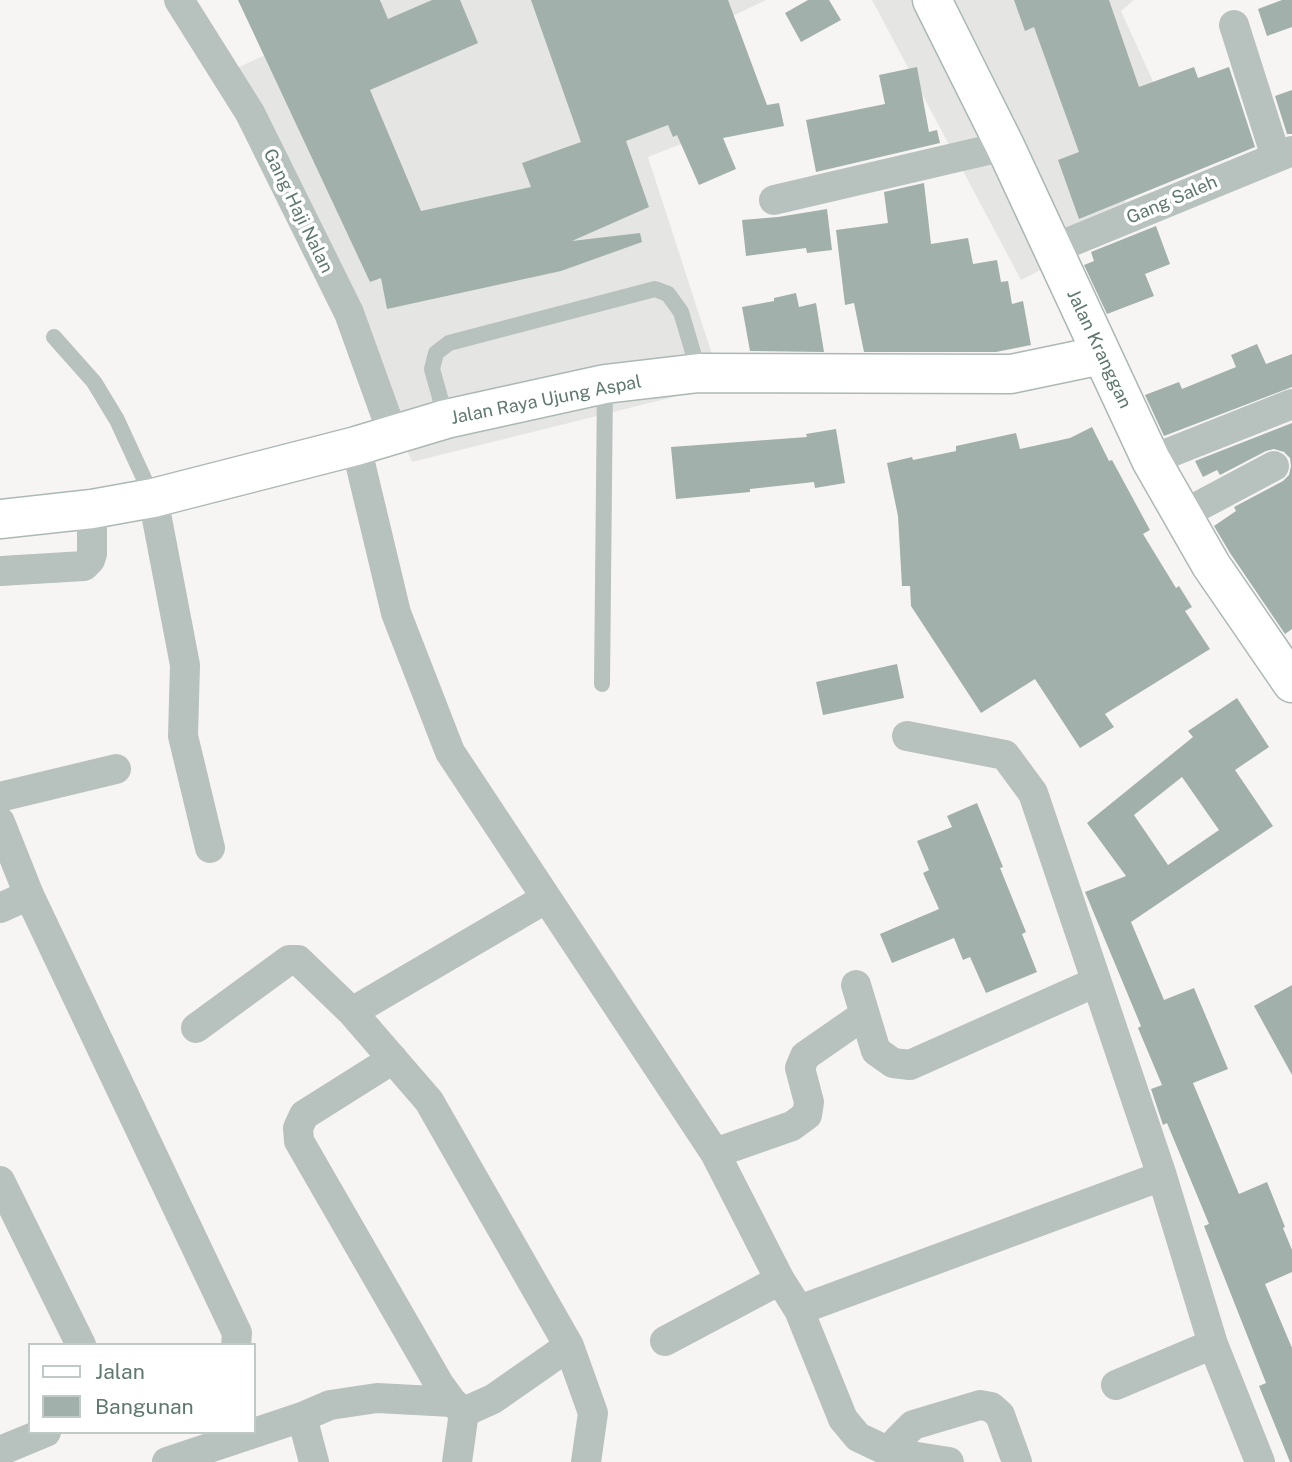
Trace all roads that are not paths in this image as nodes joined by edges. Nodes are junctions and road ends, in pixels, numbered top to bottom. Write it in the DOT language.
graph roads {
  1 [pos="178,0"];
  2 [pos="932,0"];
  3 [pos="1234,25"];
  4 [pos="1005,146"];
  5 [pos="1284,154"];
  6 [pos="774,200"];
  7 [pos="1053,250"];
  8 [pos="54,337"];
  9 [pos="1102,355"];
  10 [pos="699,373"];
  11 [pos="605,384"];
  12 [pos="1292,404"];
  13 [pos="446,419"];
  14 [pos="393,435"];
  15 [pos="356,446"];
  16 [pos="1151,460"];
  17 [pos="1274,466"];
  18 [pos="153,498"];
  19 [pos="92,509"];
  20 [pos="1182,516"];
  21 [pos="0,519"];
  22 [pos="0,571"];
  23 [pos="1292,683"];
  24 [pos="602,684"];
  25 [pos="907,736"];
  26 [pos="116,769"];
  27 [pos="0,797"];
  28 [pos="0,822"];
  29 [pos="210,848"];
  30 [pos="29,895"];
  31 [pos="545,899"];
  32 [pos="0,908"];
  33 [pos="1096,982"];
  34 [pos="856,985"];
  35 [pos="352,1012"];
  36 [pos="864,1015"];
  37 [pos="196,1028"];
  38 [pos="393,1059"];
  39 [pos="715,1153"];
  40 [pos="1162,1176"];
  41 [pos="0,1181"];
  42 [pos="780,1280"];
  43 [pos="800,1310"];
  44 [pos="665,1341"];
  45 [pos="80,1343"];
  46 [pos="236,1343"];
  47 [pos="1213,1344"];
  48 [pos="569,1346"];
  49 [pos="1116,1385"];
  50 [pos="458,1407"];
  51 [pos="302,1417"];
  52 [pos="256,1433"];
  53 [pos="41,1434"];
  54 [pos="253,1434"];
  55 [pos="0,1451"];
  56 [pos="892,1453"];
  57 [pos="179,1460"];
  58 [pos="314,1462"];
  59 [pos="457,1462"];
  60 [pos="586,1462"];
  61 [pos="949,1462"];
  62 [pos="1017,1462"];
  63 [pos="1261,1462"];
  1 -- 14 [label="street, Gang Haji Nalan"];
  2 -- 4 [label="street, Jalan Kranggan"];
  3 -- 5 [label="street"];
  4 -- 6 [label="street"];
  4 -- 7 [label="street, Jalan Kranggan"];
  5 -- 7 [label="street, Gang Saleh"];
  7 -- 9 [label="street, Jalan Kranggan"];
  8 -- 18 [label="lane"];
  9 -- 10 [label="street, Jalan Raya Ujung Aspal"];
  9 -- 16 [label="street, Jalan Kranggan"];
  10 -- 11 [label="street, Jalan Raya Ujung Aspal"];
  10 -- 13 [label="lane"];
  11 -- 13 [label="street, Jalan Raya Ujung Aspal"];
  11 -- 24 [label="lane"];
  12 -- 16 [label="street"];
  13 -- 14 [label="street, Jalan Raya Ujung Aspal"];
  14 -- 15 [label="street, Jalan Raya Ujung Aspal"];
  15 -- 18 [label="street, Jalan Raya Ujung Aspal"];
  15 -- 31 [label="street"];
  16 -- 20 [label="street, Jalan Kranggan"];
  17 -- 20 [label="street"];
  18 -- 19 [label="street, Jalan Raya Ujung Aspal"];
  18 -- 29 [label="street"];
  19 -- 21 [label="street, Jalan Raya Ujung Aspal"];
  19 -- 22 [label="street"];
  20 -- 23 [label="street, Jalan Kranggan"];
  25 -- 33 [label="street"];
  26 -- 27 [label="street"];
  28 -- 30 [label="street"];
  30 -- 32 [label="street"];
  30 -- 46 [label="street"];
  31 -- 35 [label="street"];
  31 -- 39 [label="street"];
  33 -- 36 [label="street"];
  33 -- 40 [label="street"];
  34 -- 36 [label="street"];
  35 -- 37 [label="street"];
  35 -- 38 [label="street"];
  36 -- 39 [label="street"];
  38 -- 48 [label="street"];
  38 -- 50 [label="street"];
  39 -- 42 [label="street"];
  40 -- 43 [label="street"];
  40 -- 47 [label="street"];
  41 -- 45 [label="street"];
  42 -- 43 [label="street"];
  42 -- 44 [label="street"];
  43 -- 56 [label="street"];
  47 -- 49 [label="street"];
  47 -- 63 [label="street"];
  48 -- 50 [label="street"];
  48 -- 60 [label="street"];
  50 -- 51 [label="street"];
  50 -- 59 [label="street"];
  51 -- 52 [label="street"];
  51 -- 58 [label="street"];
  53 -- 55 [label="street"];
  54 -- 57 [label="street"];
  56 -- 61 [label="street"];
  56 -- 62 [label="street"];
}
